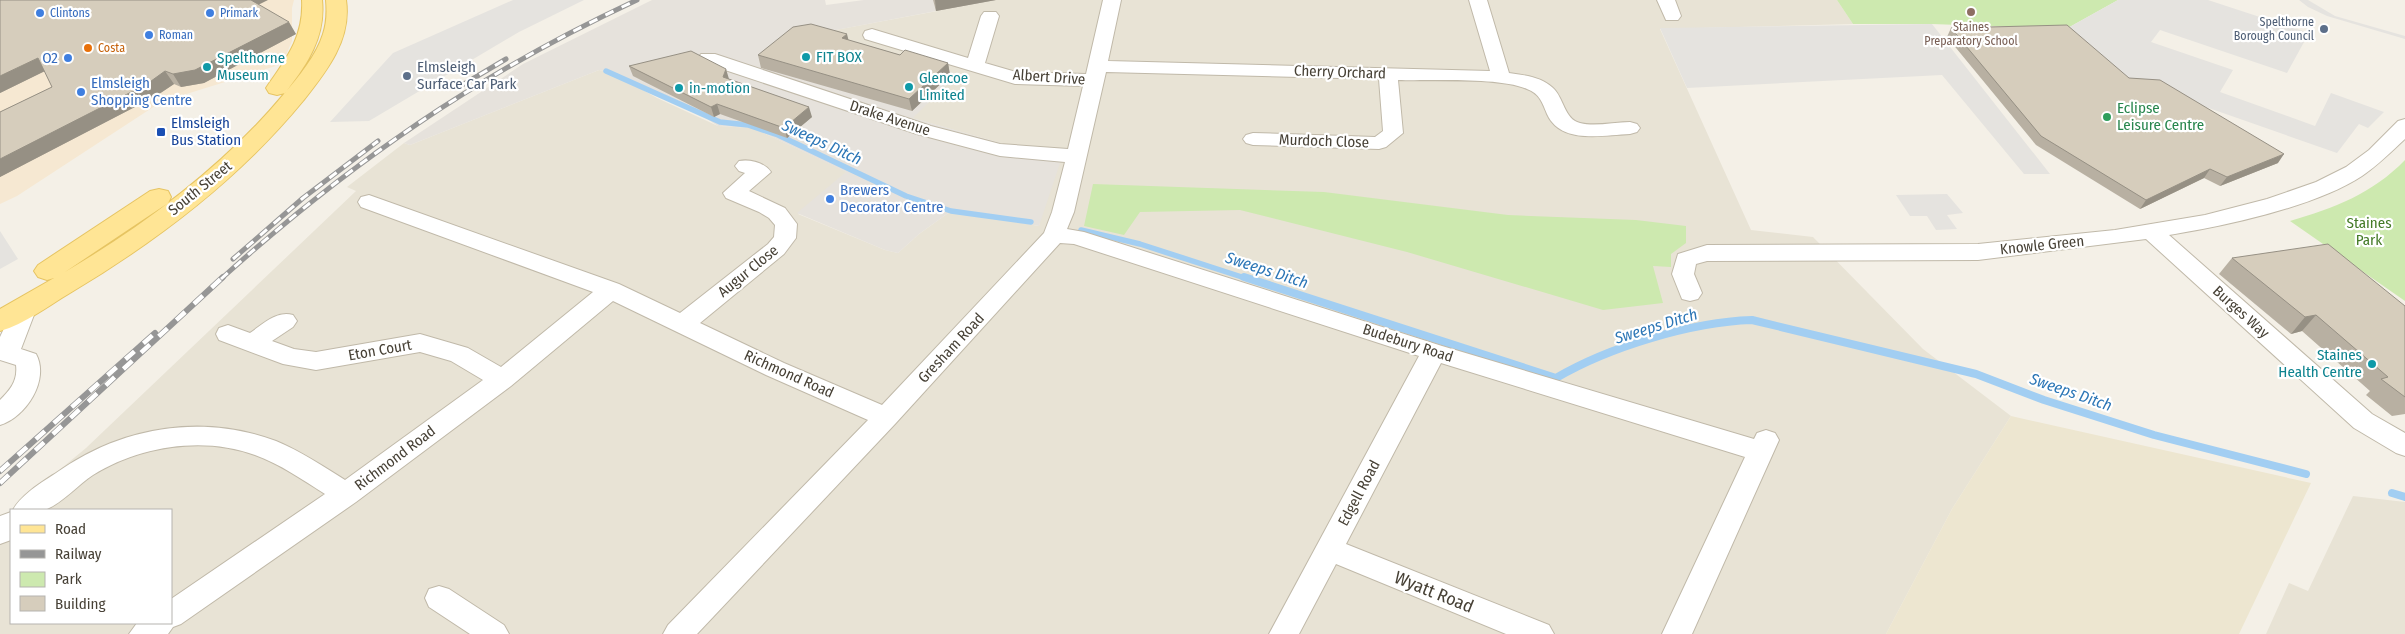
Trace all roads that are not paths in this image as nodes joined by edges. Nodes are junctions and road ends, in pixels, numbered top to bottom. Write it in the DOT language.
graph roads {
  1 [pos="312,0"];
  2 [pos="336,0"];
  3 [pos="1112,0"];
  4 [pos="1478,0"];
  5 [pos="990,16"];
  6 [pos="872,35"];
  7 [pos="708,58"];
  8 [pos="975,66"];
  9 [pos="1096,73"];
  10 [pos="1388,74"];
  11 [pos="1501,77"];
  12 [pos="2405,125"];
  13 [pos="1630,128"];
  14 [pos="1253,139"];
  15 [pos="1077,156"];
  16 [pos="746,166"];
  17 [pos="370,202"];
  18 [pos="2150,231"];
  19 [pos="1055,235"];
  20 [pos="611,290"];
  21 [pos="1690,293"];
  22 [pos="13,304"];
  23 [pos="0,321"];
  24 [pos="286,321"];
  25 [pos="682,325"];
  26 [pos="228,334"];
  27 [pos="252,343"];
  28 [pos="4,352"];
  29 [pos="1434,352"];
  30 [pos="502,378"];
  31 [pos="0,415"];
  32 [pos="886,417"];
  33 [pos="2405,446"];
  34 [pos="346,494"];
  35 [pos="28,509"];
  36 [pos="10,524"];
  37 [pos="0,533"];
  38 [pos="1329,549"];
  39 [pos="439,598"];
  40 [pos="172,614"];
  41 [pos="159,624"];
  42 [pos="144,634"];
  43 [pos="494,634"];
  44 [pos="678,634"];
  45 [pos="1284,634"];
  46 [pos="1540,634"];
  47 [pos="1678,634"];
  1 -- 22 [label="main road, South Street"];
  2 -- 22 [label="main road, South Street"];
  3 -- 9 [label="street, Gresham Road"];
  4 -- 11 [label="street"];
  5 -- 8 [label="street"];
  6 -- 8 [label="street, Albert Drive"];
  7 -- 15 [label="street, Drake Avenue"];
  8 -- 9 [label="street, Albert Drive"];
  9 -- 10 [label="street, Cherry Orchard"];
  9 -- 15 [label="street, Gresham Road"];
  10 -- 11 [label="street, Cherry Orchard"];
  10 -- 14 [label="street, Murdoch Close"];
  11 -- 13 [label="street, Cherry Orchard"];
  12 -- 18 [label="street, Knowle Green"];
  15 -- 19 [label="street, Gresham Road"];
  16 -- 25 [label="street, Augur Close"];
  17 -- 20 [label="street, Richmond Road"];
  18 -- 21 [label="street, Knowle Green"];
  18 -- 33 [label="street, Burges Way"];
  19 -- 29 [label="street, Budebury Road"];
  19 -- 32 [label="street, Gresham Road"];
  20 -- 25 [label="street, Richmond Road"];
  20 -- 30 [label="street, Richmond Road"];
  22 -- 23 [label="main road, South Street"];
  22 -- 28 [label="street"];
  24 -- 27 [label="street"];
  25 -- 32 [label="street, Richmond Road"];
  26 -- 27 [label="street, Eton Court"];
  27 -- 30 [label="street, Eton Court"];
  28 -- 31 [label="street"];
  29 -- 38 [label="street, Edgell Road"];
  29 -- 47 [label="street, Budebury Road"];
  30 -- 34 [label="street, Richmond Road"];
  32 -- 44 [label="street, Gresham Road"];
  34 -- 35 [label="street"];
  34 -- 40 [label="street, Richmond Road"];
  36 -- 37 [label="street"];
  38 -- 45 [label="street, Edgell Road"];
  38 -- 46 [label="street, Wyatt Road"];
  39 -- 43 [label="street"];
  41 -- 42 [label="street"];
}
